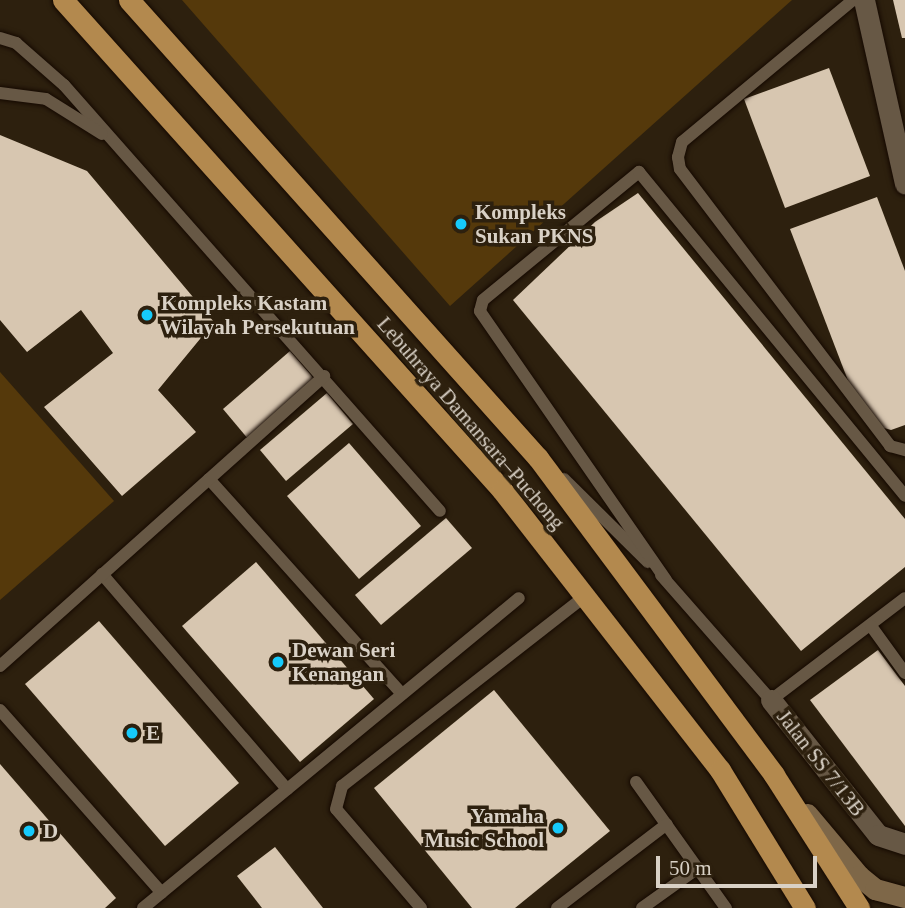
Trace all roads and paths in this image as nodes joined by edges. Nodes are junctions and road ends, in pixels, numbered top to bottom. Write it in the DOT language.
graph roads {
  1 [pos="63,0"];
  2 [pos="129,0"];
  3 [pos="853,0"];
  4 [pos="864,0"];
  5 [pos="0,38"];
  6 [pos="0,93"];
  7 [pos="905,118"];
  8 [pos="891,136"];
  9 [pos="114,142"];
  10 [pos="905,183"];
  11 [pos="460,370"];
  12 [pos="324,376"];
  13 [pos="905,450"];
  14 [pos="208,479"];
  15 [pos="905,496"];
  16 [pos="440,511"];
  17 [pos="102,574"];
  18 [pos="666,580"];
  19 [pos="585,597"];
  20 [pos="519,598"];
  21 [pos="905,598"];
  22 [pos="871,625"];
  23 [pos="0,666"];
  24 [pos="905,673"];
  25 [pos="402,694"];
  26 [pos="771,701"];
  27 [pos="0,710"];
  28 [pos="774,775"];
  29 [pos="636,782"];
  30 [pos="287,789"];
  31 [pos="667,824"];
  32 [pos="905,844"];
  33 [pos="698,868"];
  34 [pos="162,892"];
  35 [pos="905,897"];
  36 [pos="143,908"];
  37 [pos="421,908"];
  38 [pos="557,908"];
  39 [pos="642,908"];
  40 [pos="726,908"];
  41 [pos="805,908"];
  42 [pos="859,908"];
  1 -- 19 [label="highway, Lebuhraya Damansara–Puchong"];
  2 -- 11 [label="highway, Lebuhraya Damansara–Puchong"];
  3 -- 13 [label="lane"];
  4 -- 8 [label="street"];
  5 -- 9 [label="lane"];
  6 -- 9 [label="lane"];
  7 -- 8 [label="lane"];
  8 -- 10 [label="street"];
  9 -- 12 [label="lane"];
  11 -- 18 [label="lane"];
  11 -- 28 [label="highway, Lebuhraya Damansara–Puchong"];
  12 -- 14 [label="lane"];
  12 -- 16 [label="lane"];
  14 -- 17 [label="lane"];
  14 -- 25 [label="lane"];
  15 -- 18 [label="lane"];
  17 -- 23 [label="lane"];
  17 -- 30 [label="lane"];
  18 -- 26 [label="lane"];
  19 -- 37 [label="lane"];
  19 -- 41 [label="highway, Lebuhraya Damansara–Puchong"];
  20 -- 25 [label="lane"];
  21 -- 22 [label="lane"];
  22 -- 24 [label="lane"];
  22 -- 26 [label="lane"];
  25 -- 30 [label="lane"];
  26 -- 32 [label="street, Jalan SS 7/13B"];
  27 -- 34 [label="lane"];
  28 -- 35 [label="street"];
  28 -- 42 [label="highway, Lebuhraya Damansara–Puchong"];
  29 -- 31 [label="lane"];
  30 -- 34 [label="lane"];
  31 -- 33 [label="lane"];
  31 -- 38 [label="lane"];
  33 -- 39 [label="lane"];
  33 -- 40 [label="lane"];
  34 -- 36 [label="lane"];
}
